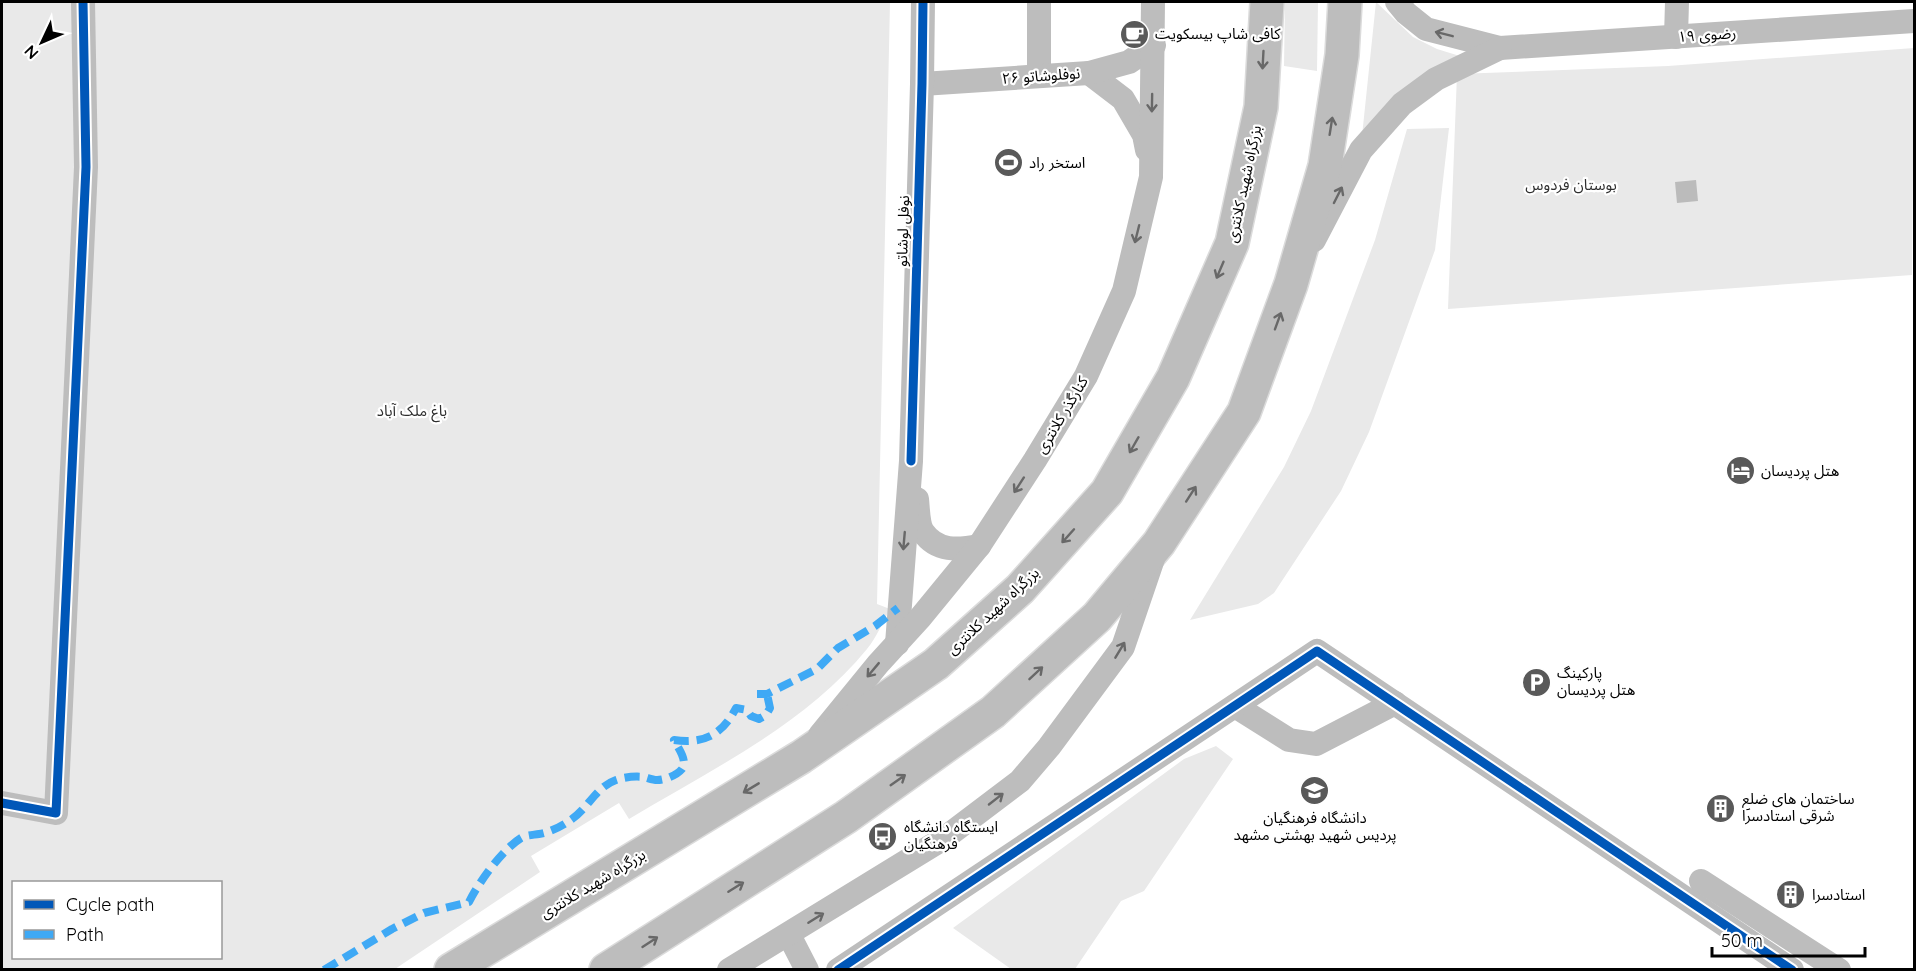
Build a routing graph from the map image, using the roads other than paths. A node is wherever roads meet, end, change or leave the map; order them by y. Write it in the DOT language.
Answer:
graph roads {
  1 [pos="83,2"];
  2 [pos="923,2"];
  3 [pos="1039,2"];
  4 [pos="1153,2"];
  5 [pos="1267,2"];
  6 [pos="1345,2"];
  7 [pos="1677,2"];
  8 [pos="1403,5"];
  9 [pos="1914,21"];
  10 [pos="1676,37"];
  11 [pos="1154,45"];
  12 [pos="1500,48"];
  13 [pos="1089,73"];
  14 [pos="1039,76"];
  15 [pos="922,84"];
  16 [pos="1151,177"];
  17 [pos="1291,284"];
  18 [pos="911,461"];
  19 [pos="1159,543"];
  20 [pos="979,546"];
  21 [pos="897,644"];
  22 [pos="1395,703"];
  23 [pos="1235,706"];
  24 [pos="801,757"];
  25 [pos="2,803"];
  26 [pos="1701,880"];
  27 [pos="789,935"];
  28 [pos="451,969"];
  29 [pos="606,969"];
  30 [pos="729,969"];
  31 [pos="807,969"];
  32 [pos="838,969"];
  33 [pos="1792,969"];
  34 [pos="1839,969"];
  1 -- 25 [label="street"];
  2 -- 15 [label="street, نوفل لوشاتو"];
  3 -- 14 [label="street"];
  4 -- 11 [label="street, کنارگذر کلانتری"];
  5 -- 24 [label="highway, بزرگراه شهید کلانتری, one-way"];
  17 -- 6 [label="highway, one-way"];
  7 -- 10 [label="street"];
  12 -- 8 [label="street, one-way"];
  9 -- 10 [label="street, رضوی ۱۹"];
  10 -- 12 [label="street, رضوی ۱۹"];
  11 -- 13 [label="street, نوفلوشاتو ۲۶"];
  11 -- 16 [label="street, کنارگذر کلانتری, one-way"];
  17 -- 12 [label="street, one-way"];
  13 -- 14 [label="street, نوفلوشاتو ۲۶"];
  13 -- 16 [label="street"];
  14 -- 15 [label="street, نوفلوشاتو ۲۶"];
  15 -- 18 [label="street, نوفل لوشاتو"];
  16 -- 20 [label="street, کنارگذر کلانتری, one-way"];
  19 -- 17 [label="highway, one-way"];
  18 -- 20 [label="street, نوفل لوشاتو"];
  18 -- 21 [label="street, نوفل لوشاتو, one-way"];
  27 -- 19 [label="street, one-way"];
  29 -- 19 [label="highway, one-way"];
  20 -- 21 [label="street, کنارگذر کلانتری"];
  21 -- 24 [label="street, کنارگذر کلانتری, one-way"];
  22 -- 23 [label="street"];
  22 -- 23 [label="street"];
  22 -- 33 [label="street"];
  23 -- 32 [label="street"];
  24 -- 28 [label="highway, بزرگراه شهید کلانتری, one-way"];
  26 -- 34 [label="street"];
  27 -- 30 [label="street"];
  27 -- 31 [label="street"];
}
